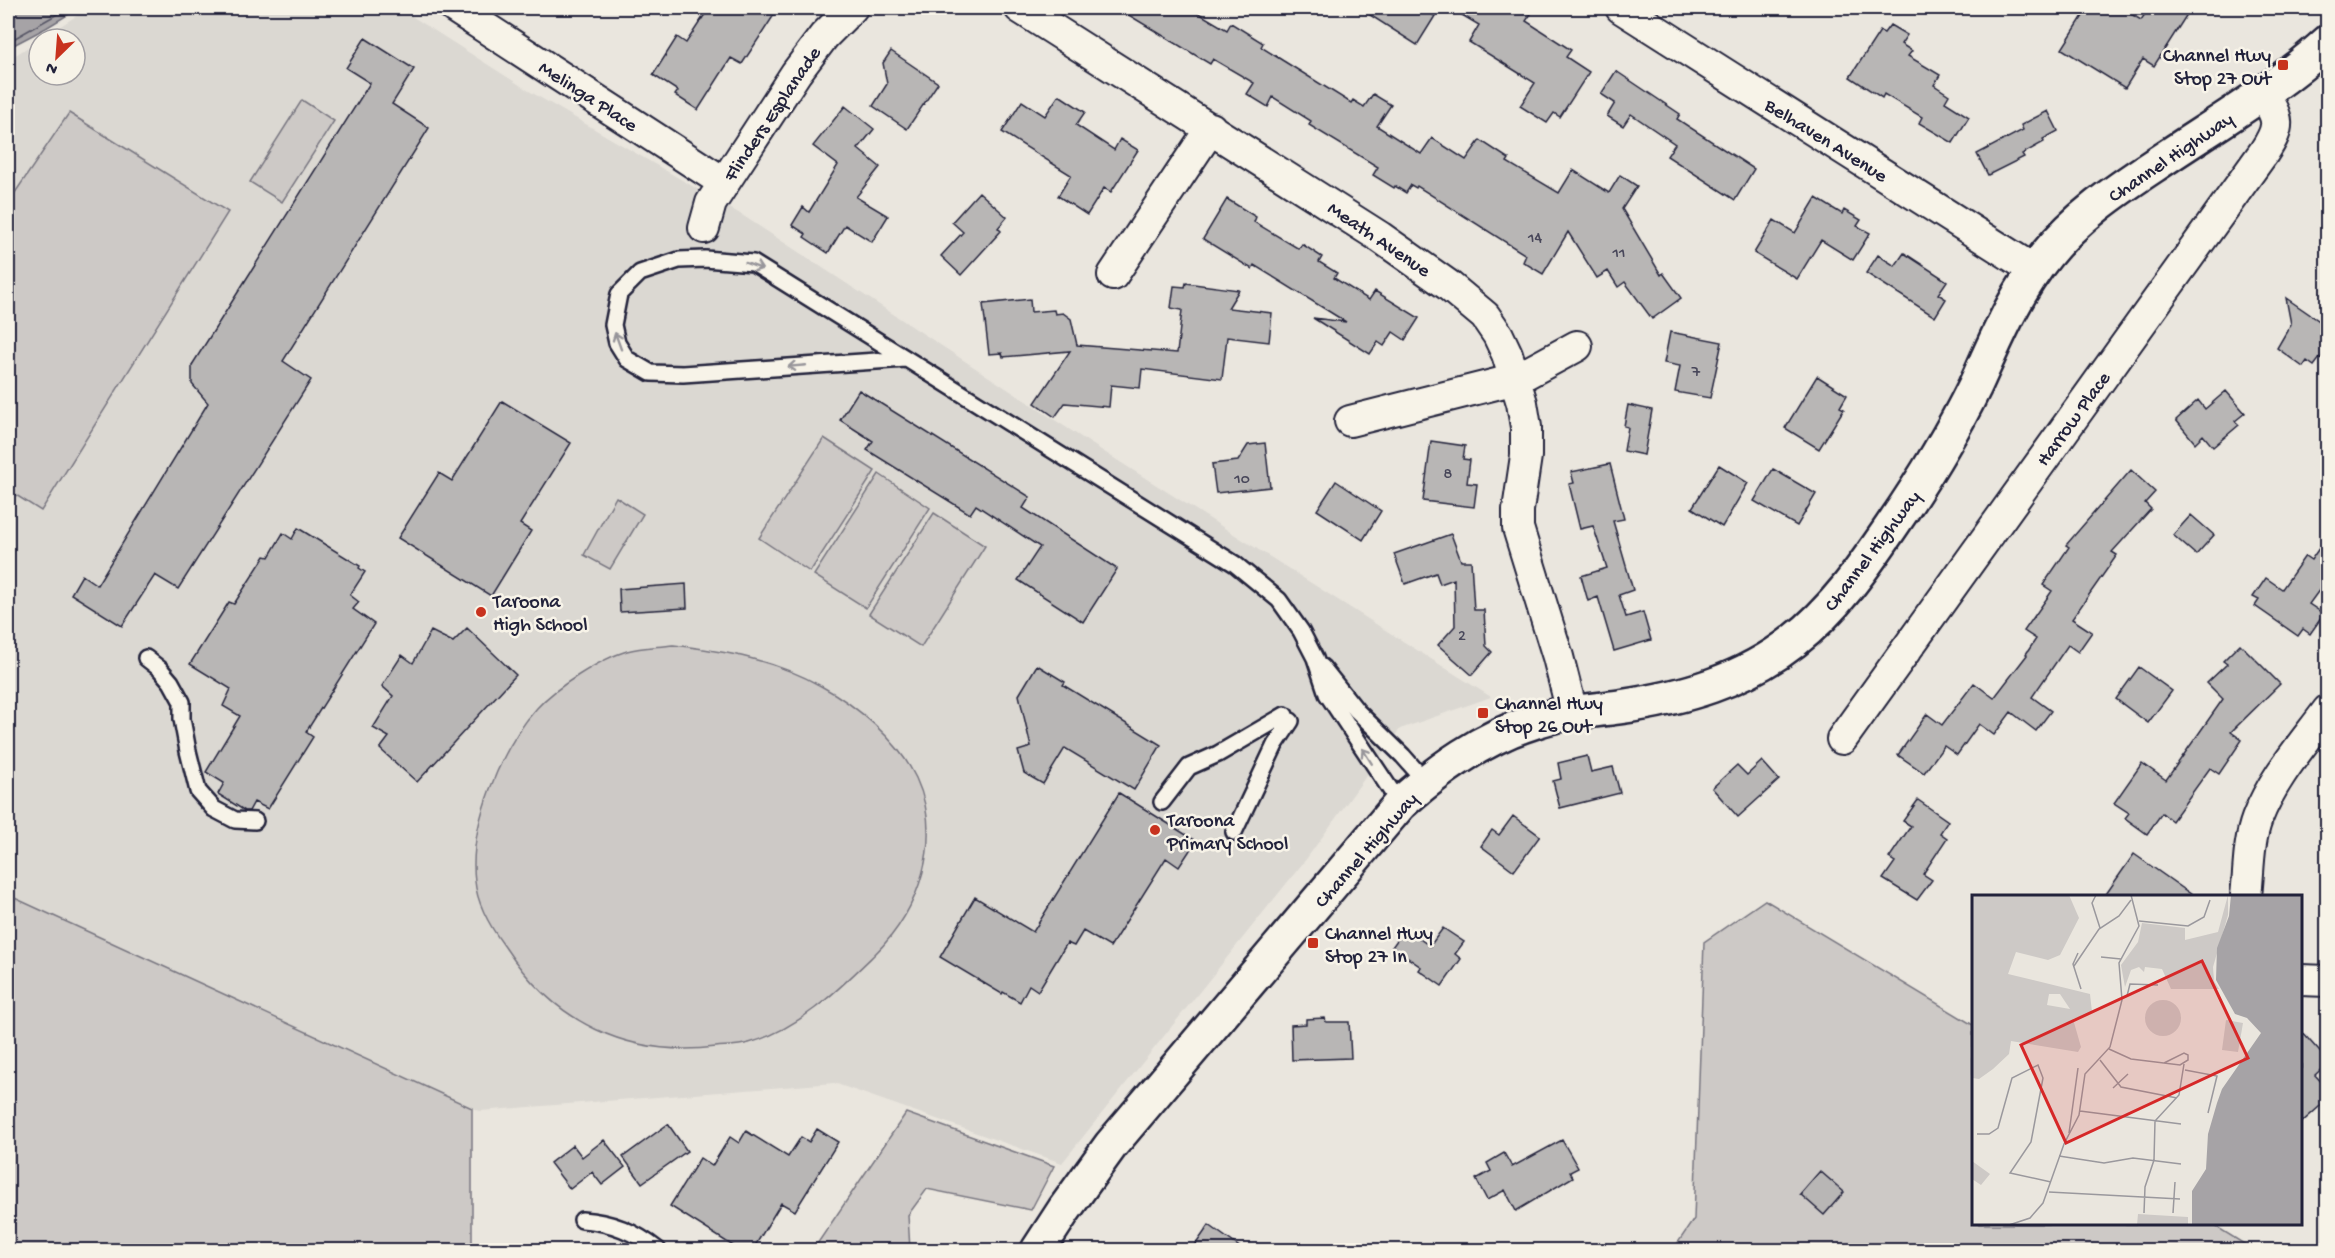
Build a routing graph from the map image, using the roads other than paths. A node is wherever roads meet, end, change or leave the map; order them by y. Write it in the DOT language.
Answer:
graph roads {
  1 [pos="455,8"];
  2 [pos="852,8"];
  3 [pos="1020,8"];
  4 [pos="1621,8"];
  5 [pos="2328,42"];
  6 [pos="2262,93"];
  7 [pos="1211,128"];
  8 [pos="723,182"];
  9 [pos="705,243"];
  10 [pos="2034,270"];
  11 [pos="1113,275"];
  12 [pos="1577,346"];
  13 [pos="906,359"];
  14 [pos="1516,379"];
  15 [pos="1350,421"];
  16 [pos="146,657"];
  17 [pos="1315,658"];
  18 [pos="2328,710"];
  19 [pos="1572,712"];
  20 [pos="1842,738"];
  21 [pos="1425,781"];
  22 [pos="1162,802"];
  23 [pos="1400,804"];
  24 [pos="255,821"];
  25 [pos="1234,832"];
  26 [pos="2246,895"];
  27 [pos="2302,980"];
  28 [pos="2328,981"];
  29 [pos="582,1221"];
  30 [pos="658,1251"];
  31 [pos="1038,1251"];
  1 -- 8 [label="street, Melinga Place"];
  2 -- 8 [label="street, Flinders Esplanade"];
  3 -- 7 [label="street, Meath Avenue"];
  4 -- 10 [label="street, Belhaven Avenue"];
  5 -- 6 [label="main road, Channel Highway"];
  6 -- 10 [label="main road, Channel Highway"];
  6 -- 20 [label="street, Harrow Place"];
  7 -- 11 [label="street"];
  7 -- 14 [label="street, Meath Avenue"];
  8 -- 9 [label="street, Flinders Esplanade"];
  9 -- 13 [label="lane, one-way"];
  13 -- 9 [label="lane, one-way"];
  10 -- 19 [label="main road, Channel Highway"];
  12 -- 14 [label="street"];
  13 -- 17 [label="lane"];
  14 -- 15 [label="street"];
  14 -- 19 [label="street, Meath Avenue"];
  16 -- 24 [label="lane"];
  17 -- 21 [label="lane"];
  23 -- 17 [label="lane, one-way"];
  18 -- 26 [label="street"];
  19 -- 21 [label="main road, Channel Highway"];
  21 -- 23 [label="main road, Channel Highway"];
  22 -- 25 [label="lane"];
  23 -- 31 [label="main road, Channel Highway"];
  27 -- 28 [label="street"];
  29 -- 30 [label="lane"];
}
